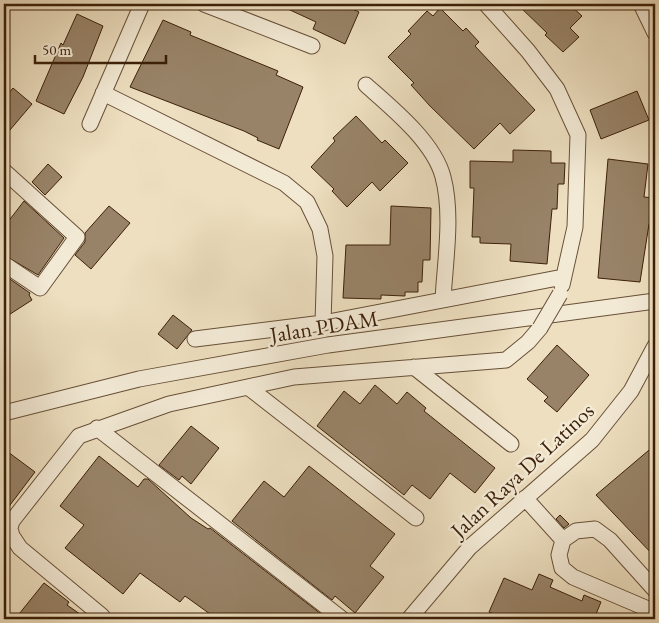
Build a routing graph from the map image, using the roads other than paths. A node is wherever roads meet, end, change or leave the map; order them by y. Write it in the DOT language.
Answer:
graph roads {
  1 [pos="142,4"];
  2 [pos="204,4"];
  3 [pos="486,4"];
  4 [pos="641,4"];
  5 [pos="655,33"];
  6 [pos="312,46"];
  7 [pos="366,85"];
  8 [pos="103,93"];
  9 [pos="90,124"];
  10 [pos="4,171"];
  11 [pos="4,264"];
  12 [pos="563,277"];
  13 [pos="443,300"];
  14 [pos="655,300"];
  15 [pos="323,323"];
  16 [pos="195,339"];
  17 [pos="655,346"];
  18 [pos="414,367"];
  19 [pos="248,387"];
  20 [pos="4,413"];
  21 [pos="97,428"];
  22 [pos="511,444"];
  23 [pos="525,498"];
  24 [pos="416,518"];
  25 [pos="564,540"];
  26 [pos="655,590"];
  27 [pos="655,612"];
  28 [pos="102,616"];
  29 [pos="342,619"];
  30 [pos="409,619"];
  1 -- 8 [label="street"];
  2 -- 6 [label="street"];
  3 -- 12 [label="street"];
  4 -- 5 [label="street"];
  7 -- 13 [label="street"];
  8 -- 9 [label="street"];
  8 -- 15 [label="street"];
  10 -- 11 [label="street"];
  12 -- 13 [label="street"];
  12 -- 18 [label="street, bridge"];
  13 -- 15 [label="street"];
  14 -- 20 [label="street, Jalan PDAM"];
  15 -- 16 [label="street"];
  17 -- 23 [label="street, Jalan Raya De Latinos"];
  18 -- 19 [label="street"];
  18 -- 22 [label="street"];
  19 -- 21 [label="street"];
  19 -- 24 [label="street"];
  21 -- 28 [label="street"];
  21 -- 29 [label="street"];
  23 -- 25 [label="street"];
  23 -- 30 [label="street, Jalan Raya De Latinos"];
  25 -- 26 [label="street"];
  25 -- 27 [label="street"];
}
